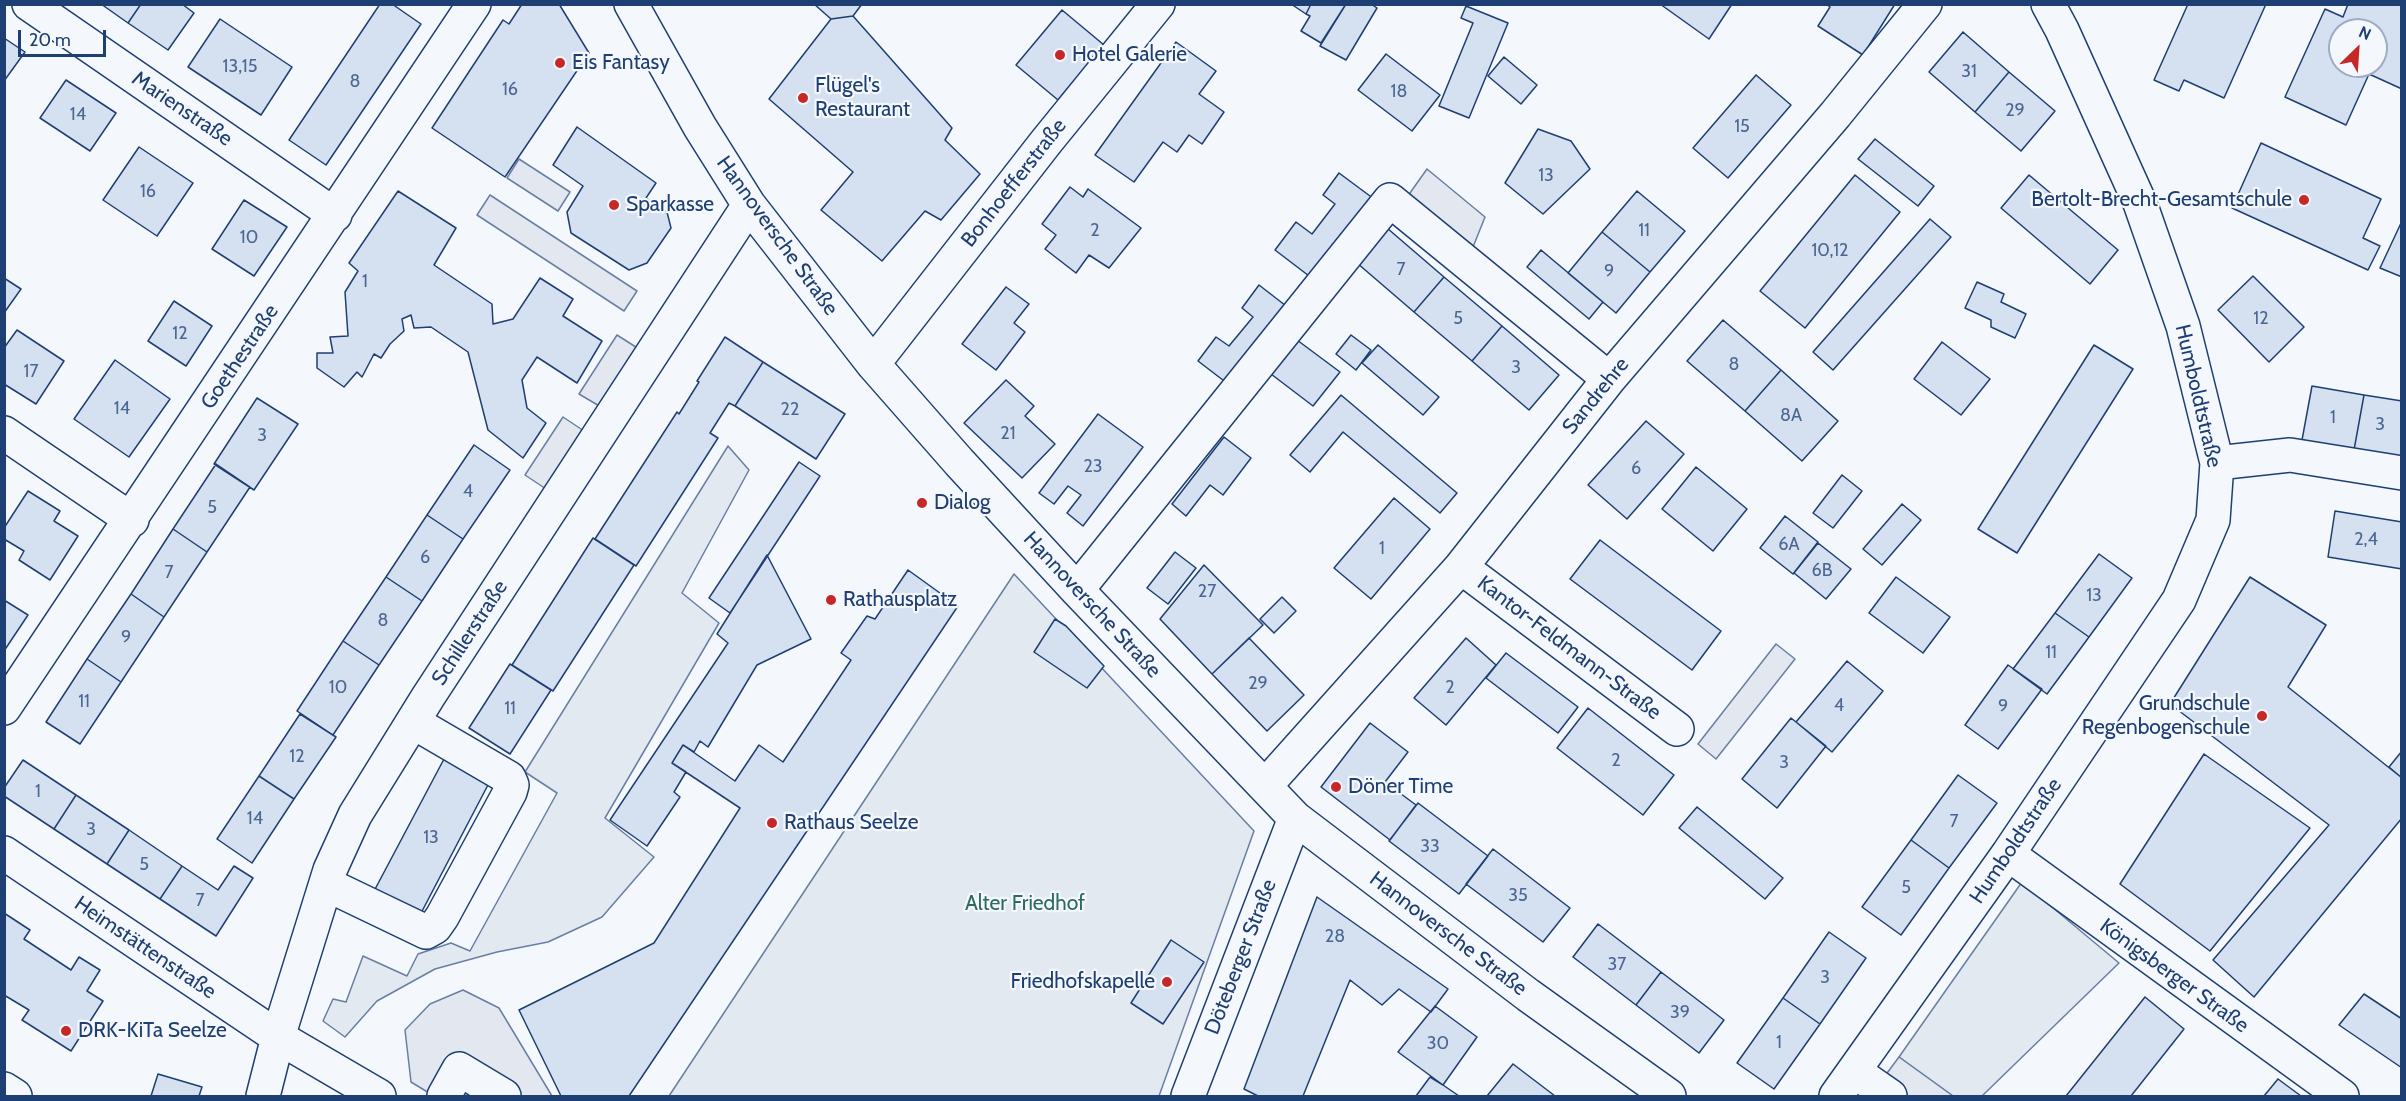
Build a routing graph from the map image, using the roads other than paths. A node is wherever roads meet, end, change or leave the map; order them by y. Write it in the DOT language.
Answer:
graph roads {
  1 [pos="29,4"];
  2 [pos="474,4"];
  3 [pos="632,4"];
  4 [pos="1158,4"];
  5 [pos="1925,4"];
  6 [pos="2048,4"];
  7 [pos="749,205"];
  8 [pos="335,215"];
  9 [pos="873,364"];
  10 [pos="1609,379"];
  11 [pos="4,433"];
  12 [pos="2217,463"];
  13 [pos="2402,473"];
  14 [pos="132,520"];
  15 [pos="1461,567"];
  16 [pos="1077,590"];
  17 [pos="4,708"];
  18 [pos="412,722"];
  19 [pos="1677,729"];
  20 [pos="1265,786"];
  21 [pos="1295,818"];
  22 [pos="4,853"];
  23 [pos="2008,854"];
  24 [pos="326,884"];
  25 [pos="278,1037"];
  26 [pos="1845,1084"];
  27 [pos="4,1089"];
  28 [pos="15,1096"];
  29 [pos="262,1096"];
  30 [pos="379,1096"];
  31 [pos="444,1096"];
  32 [pos="504,1096"];
  33 [pos="1188,1096"];
  34 [pos="1669,1096"];
  35 [pos="1890,1096"];
  36 [pos="2342,1096"];
  1 -- 8 [label="street, Marienstraße"];
  2 -- 8 [label="street, Goethestraße"];
  3 -- 7 [label="street, Hannoversche Straße"];
  4 -- 9 [label="street, Bonhoefferstraße"];
  5 -- 10 [label="street, Sandrehre"];
  6 -- 12 [label="street, Humboldtstraße"];
  7 -- 9 [label="street, Hannoversche Straße"];
  7 -- 18 [label="street, Schillerstraße"];
  8 -- 14 [label="street, Goethestraße"];
  9 -- 16 [label="street, Hannoversche Straße"];
  10 -- 15 [label="street, Sandrehre"];
  10 -- 16 [label="street"];
  11 -- 14 [label="street"];
  12 -- 13 [label="street"];
  12 -- 23 [label="street, Humboldtstraße"];
  14 -- 17 [label="street, Goethestraße"];
  15 -- 19 [label="street, Kantor-Feldmann-Straße"];
  15 -- 20 [label="street, Sandrehre"];
  16 -- 20 [label="street, Hannoversche Straße"];
  18 -- 24 [label="street, Schillerstraße"];
  18 -- 24 [label="street"];
  20 -- 21 [label="street, Hannoversche Straße"];
  21 -- 33 [label="street, Döteberger Straße"];
  21 -- 34 [label="street, Hannoversche Straße"];
  22 -- 25 [label="street, Heimstättenstraße"];
  23 -- 26 [label="street, Humboldtstraße"];
  23 -- 36 [label="street, Königsberger Straße"];
  24 -- 25 [label="street, Schillerstraße"];
  25 -- 29 [label="street, Schillerstraße"];
  25 -- 30 [label="street, Heimstättenstraße"];
  26 -- 35 [label="street"];
  27 -- 28 [label="street"];
  31 -- 32 [label="street"];
}
